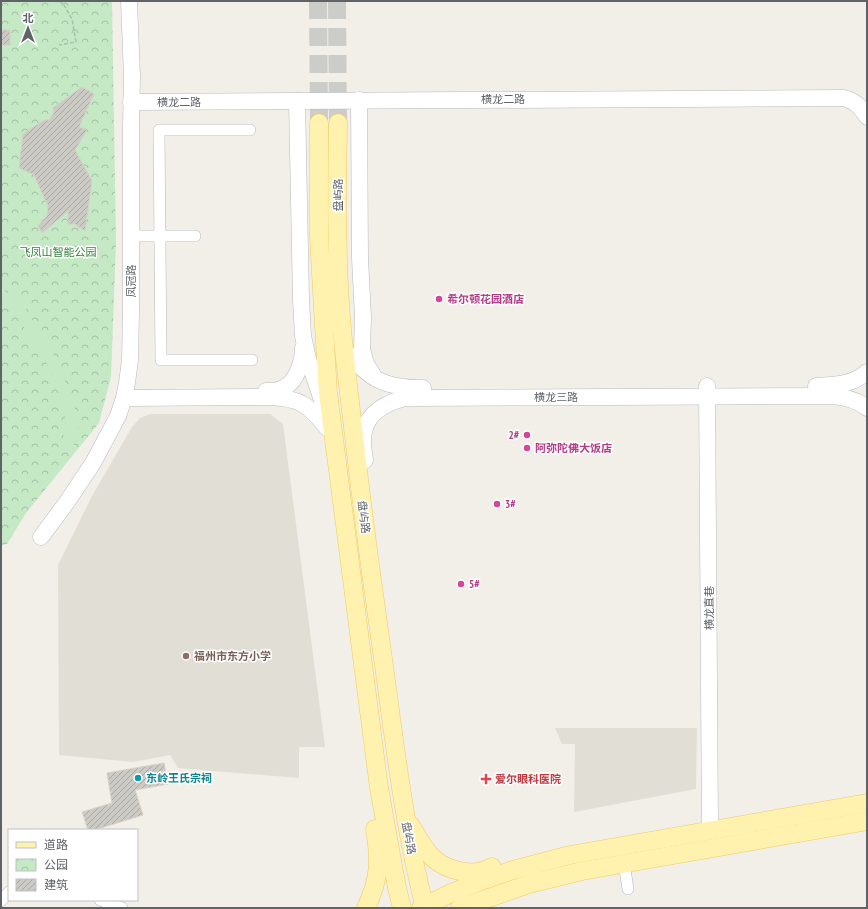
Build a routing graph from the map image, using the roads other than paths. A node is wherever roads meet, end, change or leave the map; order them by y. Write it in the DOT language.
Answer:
graph roads {
  1 [pos="129,1"];
  2 [pos="359,100"];
  3 [pos="297,101"];
  4 [pos="131,102"];
  5 [pos="867,117"];
  6 [pos="319,123"];
  7 [pos="338,123"];
  8 [pos="250,130"];
  9 [pos="131,236"];
  10 [pos="160,236"];
  11 [pos="195,236"];
  12 [pos="323,309"];
  13 [pos="303,336"];
  14 [pos="344,349"];
  15 [pos="252,360"];
  16 [pos="311,367"];
  17 [pos="867,372"];
  18 [pos="382,382"];
  19 [pos="289,384"];
  20 [pos="707,391"];
  21 [pos="125,394"];
  22 [pos="867,408"];
  23 [pos="334,436"];
  24 [pos="41,537"];
  25 [pos="366,538"];
  26 [pos="379,788"];
  27 [pos="867,803"];
  28 [pos="405,814"];
  29 [pos="867,821"];
  30 [pos="710,830"];
  31 [pos="624,863"];
  32 [pos="533,865"];
  33 [pos="628,889"];
  34 [pos="506,892"];
  35 [pos="8,893"];
  36 [pos="1,901"];
  37 [pos="103,901"];
  38 [pos="423,907"];
  39 [pos="122,908"];
  40 [pos="366,908"];
  41 [pos="402,908"];
  42 [pos="460,908"];
  43 [pos="490,908"];
  1 -- 4 [label="street, 凤冠路"];
  2 -- 3 [label="street, 横龙二路"];
  2 -- 5 [label="street, 横龙二路"];
  2 -- 18 [label="street"];
  3 -- 4 [label="street, 横龙二路"];
  3 -- 13 [label="street"];
  4 -- 9 [label="street, 凤冠路"];
  6 -- 12 [label="main road, 盘屿路"];
  7 -- 14 [label="main road, 盘屿路"];
  8 -- 10 [label="street"];
  9 -- 10 [label="street"];
  9 -- 21 [label="street, 凤冠路"];
  10 -- 11 [label="street"];
  10 -- 15 [label="street"];
  12 -- 16 [label="street"];
  12 -- 23 [label="main road, 盘屿路"];
  13 -- 16 [label="street"];
  13 -- 19 [label="street"];
  14 -- 18 [label="street, 横龙三路"];
  14 -- 25 [label="main road, 盘屿路"];
  16 -- 19 [label="street"];
  16 -- 23 [label="street"];
  17 -- 20 [label="street, 横龙三路"];
  18 -- 20 [label="street, 横龙三路"];
  19 -- 21 [label="street"];
  20 -- 22 [label="street, 横龙三路"];
  20 -- 25 [label="street, 横龙三路"];
  20 -- 30 [label="street, 横龙直巷"];
  21 -- 23 [label="street"];
  21 -- 24 [label="street, 凤冠路"];
  23 -- 26 [label="main road, 盘屿路"];
  25 -- 28 [label="main road, 盘屿路"];
  26 -- 40 [label="main road"];
  26 -- 41 [label="main road, 盘屿路"];
  27 -- 30 [label="main road"];
  28 -- 32 [label="main road"];
  28 -- 38 [label="main road, 盘屿路"];
  29 -- 31 [label="main road"];
  30 -- 32 [label="main road"];
  31 -- 33 [label="street"];
  31 -- 34 [label="main road"];
  32 -- 38 [label="main road"];
  34 -- 42 [label="main road"];
  34 -- 43 [label="main road"];
  35 -- 36 [label="street"];
  37 -- 39 [label="street"];
}
